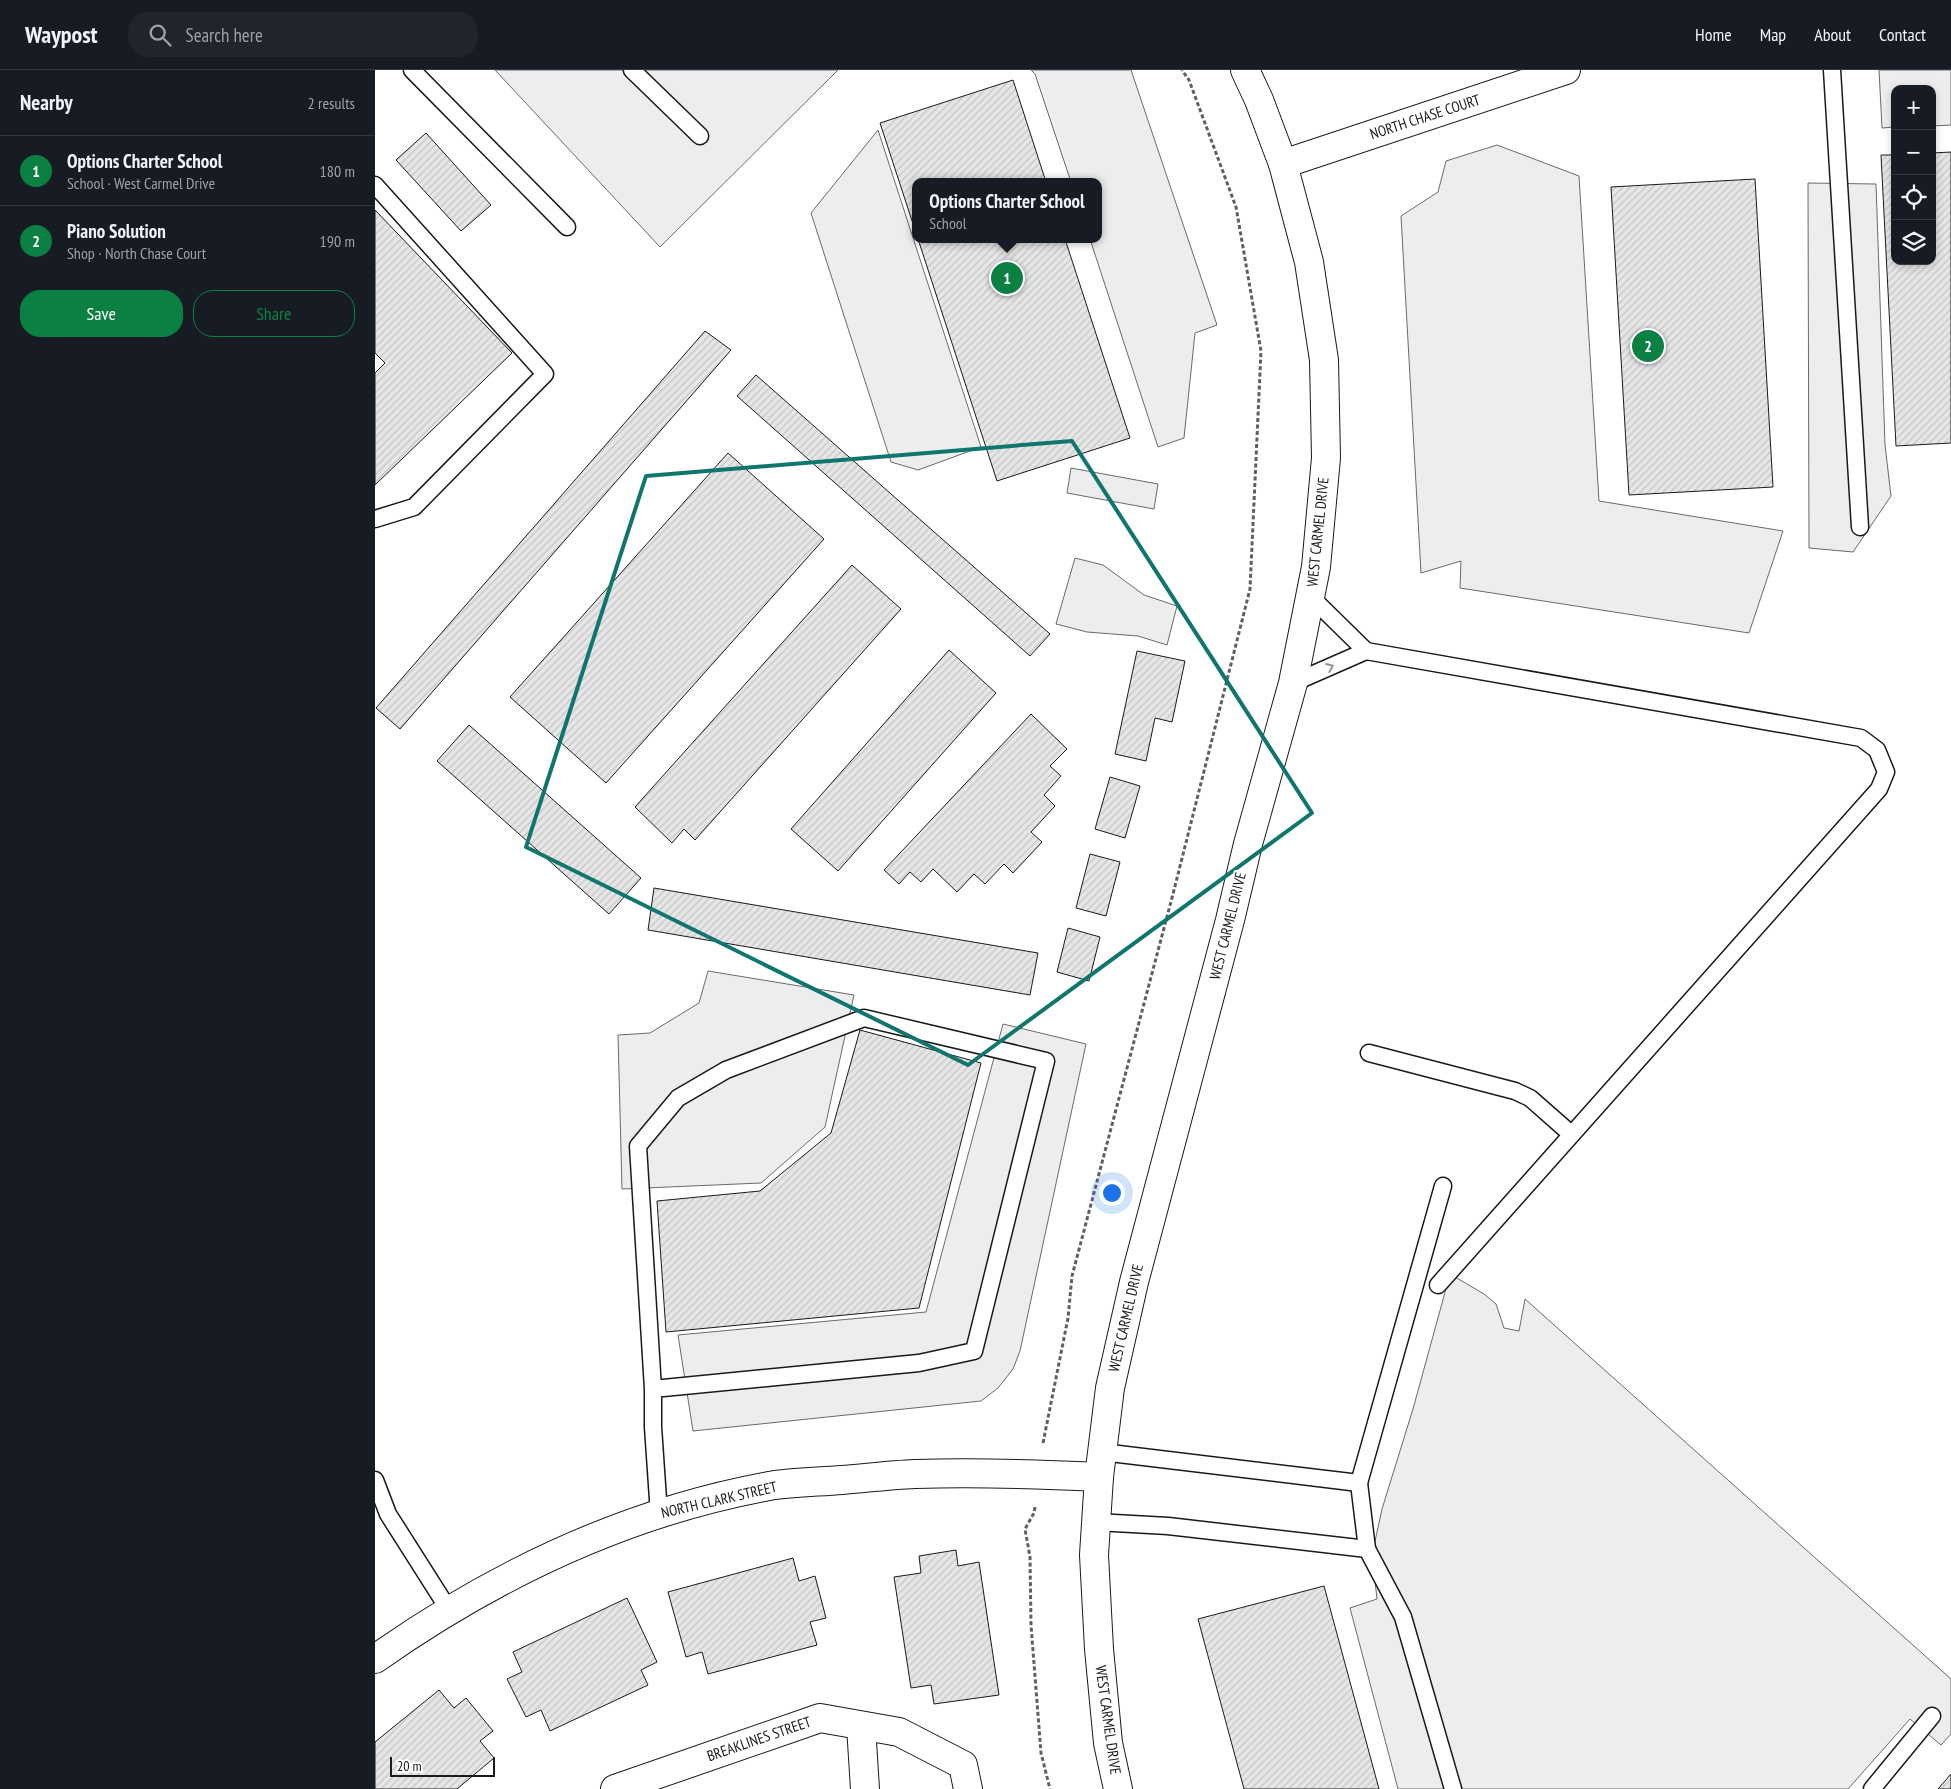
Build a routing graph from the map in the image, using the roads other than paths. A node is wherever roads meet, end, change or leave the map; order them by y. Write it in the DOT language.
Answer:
graph roads {
  1 [pos="412,70"];
  2 [pos="632,70"];
  3 [pos="1245,70"];
  4 [pos="1566,70"];
  5 [pos="1832,70"];
  6 [pos="700,136"];
  7 [pos="1283,164"];
  8 [pos="375,185"];
  9 [pos="567,227"];
  10 [pos="375,519"];
  11 [pos="1860,527"];
  12 [pos="1311,596"];
  13 [pos="1366,651"];
  14 [pos="1293,683"];
  15 [pos="1369,1053"];
  16 [pos="1571,1134"];
  17 [pos="1443,1186"];
  18 [pos="1437,1285"];
  19 [pos="653,1389"];
  20 [pos="1101,1464"];
  21 [pos="375,1480"];
  22 [pos="1359,1483"];
  23 [pos="659,1514"];
  24 [pos="1096,1522"];
  25 [pos="1367,1549"];
  26 [pos="449,1610"];
  27 [pos="375,1659"];
  28 [pos="1932,1716"];
  29 [pos="861,1726"];
  30 [pos="615,1789"];
  31 [pos="865,1789"];
  32 [pos="968,1789"];
  33 [pos="1117,1789"];
  34 [pos="1453,1789"];
  35 [pos="1872,1789"];
  1 -- 9 [label="lane"];
  2 -- 6 [label="lane"];
  3 -- 7 [label="street, WEST CARMEL DRIVE"];
  4 -- 7 [label="street, NORTH CHASE COURT"];
  5 -- 11 [label="lane"];
  7 -- 12 [label="street, WEST CARMEL DRIVE"];
  8 -- 10 [label="lane"];
  12 -- 13 [label="lane"];
  12 -- 14 [label="street, WEST CARMEL DRIVE"];
  14 -- 13 [label="lane, one-way"];
  13 -- 16 [label="lane"];
  14 -- 20 [label="street, WEST CARMEL DRIVE"];
  15 -- 16 [label="lane"];
  16 -- 18 [label="lane"];
  17 -- 22 [label="lane"];
  19 -- 19 [label="lane"];
  19 -- 23 [label="lane"];
  20 -- 22 [label="lane"];
  20 -- 23 [label="street, NORTH CLARK STREET"];
  20 -- 24 [label="street, WEST CARMEL DRIVE"];
  21 -- 26 [label="lane"];
  22 -- 25 [label="lane"];
  23 -- 26 [label="street, NORTH CLARK STREET"];
  24 -- 25 [label="lane"];
  24 -- 33 [label="street, WEST CARMEL DRIVE"];
  25 -- 34 [label="lane"];
  26 -- 27 [label="street, NORTH CLARK STREET"];
  28 -- 35 [label="lane"];
  29 -- 30 [label="street, BREAKLINES STREET"];
  29 -- 31 [label="street"];
  29 -- 32 [label="street, BREAKLINES STREET"];
}
